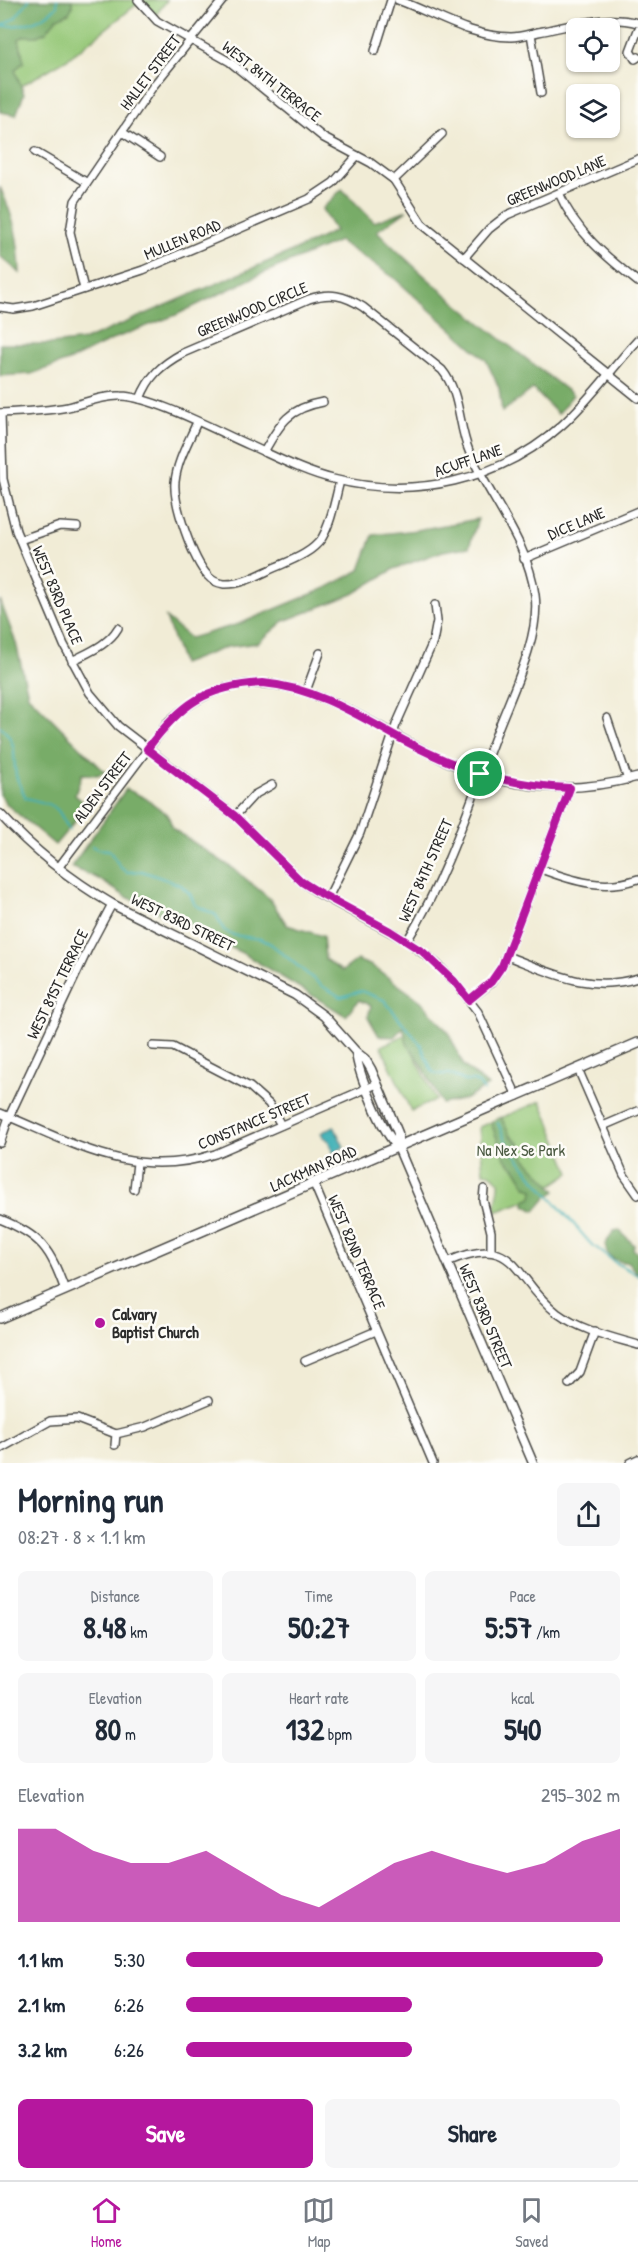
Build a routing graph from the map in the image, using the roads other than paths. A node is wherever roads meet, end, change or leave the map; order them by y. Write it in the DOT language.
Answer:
graph roads {
  1 [pos="138,0"];
  2 [pos="223,0"];
  3 [pos="391,0"];
  4 [pos="398,0"];
  5 [pos="638,23"];
  6 [pos="638,30"];
  7 [pos="531,34"];
  8 [pos="191,40"];
  9 [pos="375,51"];
  10 [pos="638,57"];
  11 [pos="541,93"];
  12 [pos="122,132"];
  13 [pos="442,134"];
  14 [pos="35,152"];
  15 [pos="357,156"];
  16 [pos="160,157"];
  17 [pos="638,159"];
  18 [pos="394,180"];
  19 [pos="86,183"];
  20 [pos="559,193"];
  21 [pos="464,258"];
  22 [pos="638,282"];
  23 [pos="84,289"];
  24 [pos="0,307"];
  25 [pos="638,340"];
  26 [pos="608,374"];
  27 [pos="638,398"];
  28 [pos="140,399"];
  29 [pos="323,402"];
  30 [pos="0,413"];
  31 [pos="196,422"];
  32 [pos="264,452"];
  33 [pos="481,474"];
  34 [pos="340,481"];
  35 [pos="638,511"];
  36 [pos="77,527"];
  37 [pos="20,540"];
  38 [pos="524,559"];
  39 [pos="435,605"];
  40 [pos="118,628"];
  41 [pos="320,652"];
  42 [pos="72,661"];
  43 [pos="306,691"];
  44 [pos="607,718"];
  45 [pos="393,734"];
  46 [pos="147,749"];
  47 [pos="480,774"];
  48 [pos="638,777"];
  49 [pos="628,780"];
  50 [pos="272,784"];
  51 [pos="570,788"];
  52 [pos="0,814"];
  53 [pos="235,816"];
  54 [pos="58,868"];
  55 [pos="540,869"];
  56 [pos="638,879"];
  57 [pos="328,898"];
  58 [pos="112,904"];
  59 [pos="407,941"];
  60 [pos="507,956"];
  61 [pos="638,978"];
  62 [pos="469,1000"];
  63 [pos="638,1043"];
  64 [pos="153,1046"];
  65 [pos="356,1052"];
  66 [pos="578,1069"];
  67 [pos="377,1084"];
  68 [pos="368,1088"];
  69 [pos="517,1096"];
  70 [pos="638,1111"];
  71 [pos="0,1113"];
  72 [pos="9,1117"];
  73 [pos="281,1125"];
  74 [pos="603,1126"];
  75 [pos="0,1143"];
  76 [pos="398,1147"];
  77 [pos="137,1163"];
  78 [pos="314,1184"];
  79 [pos="134,1189"];
  80 [pos="484,1189"];
  81 [pos="638,1195"];
  82 [pos="0,1219"];
  83 [pos="491,1251"];
  84 [pos="447,1262"];
  85 [pos="65,1290"];
  86 [pos="0,1318"];
  87 [pos="376,1331"];
  88 [pos="595,1331"];
  89 [pos="638,1345"];
  90 [pos="305,1361"];
  91 [pos="569,1384"];
  92 [pos="208,1400"];
  93 [pos="116,1434"];
  94 [pos="115,1445"];
  95 [pos="0,1449"];
  96 [pos="638,1459"];
  97 [pos="433,1463"];
  98 [pos="533,1463"];
  99 [pos="630,1463"];
  1 -- 8 [label="street, WEST 84TH TERRACE"];
  2 -- 8 [label="street, HALLET STREET"];
  3 -- 9 [label="street"];
  4 -- 7 [label="street"];
  5 -- 7 [label="street"];
  6 -- 10 [label="street"];
  7 -- 11 [label="street"];
  8 -- 12 [label="street, HALLET STREET"];
  8 -- 15 [label="street, WEST 84TH TERRACE"];
  12 -- 16 [label="street, HALLET STREET"];
  12 -- 19 [label="street, HALLET STREET"];
  13 -- 18 [label="street"];
  14 -- 19 [label="street"];
  15 -- 18 [label="street, WEST 84TH TERRACE"];
  15 -- 23 [label="street, MULLEN ROAD"];
  17 -- 20 [label="street, GREENWOOD LANE"];
  18 -- 21 [label="street, WEST 84TH TERRACE"];
  19 -- 23 [label="street, HALLET STREET"];
  20 -- 21 [label="street, GREENWOOD LANE"];
  20 -- 22 [label="street"];
  21 -- 26 [label="street, WEST 84TH TERRACE"];
  23 -- 24 [label="street, MULLEN ROAD"];
  25 -- 26 [label="street, ACUFF LANE"];
  26 -- 27 [label="street, WEST 84TH TERRACE"];
  26 -- 33 [label="street, ACUFF LANE"];
  28 -- 30 [label="street, ACUFF LANE"];
  28 -- 31 [label="street, ACUFF LANE"];
  28 -- 33 [label="street, GREENWOOD CIRCLE"];
  29 -- 32 [label="street"];
  30 -- 37 [label="street, WEST 83RD PLACE"];
  31 -- 32 [label="street, ACUFF LANE"];
  31 -- 34 [label="street"];
  32 -- 34 [label="street, ACUFF LANE"];
  33 -- 34 [label="street, ACUFF LANE"];
  33 -- 38 [label="street, WEST 84TH STREET"];
  35 -- 38 [label="street, DICE LANE"];
  36 -- 37 [label="street, WEST 83RD PLACE"];
  37 -- 42 [label="street, WEST 83RD PLACE"];
  38 -- 47 [label="street, WEST 84TH STREET"];
  39 -- 45 [label="street"];
  40 -- 42 [label="street, WEST 83RD PLACE"];
  41 -- 43 [label="street"];
  42 -- 46 [label="street, WEST 83RD PLACE"];
  43 -- 45 [label="street, ALDEN STREET"];
  43 -- 46 [label="street, ALDEN STREET"];
  44 -- 49 [label="street"];
  45 -- 47 [label="street, ALDEN STREET"];
  45 -- 57 [label="street"];
  46 -- 53 [label="street, WEST 83RD PLACE"];
  46 -- 54 [label="street, ALDEN STREET"];
  47 -- 51 [label="street, ALDEN STREET"];
  47 -- 59 [label="street, WEST 84TH STREET"];
  48 -- 49 [label="street, ALDEN STREET"];
  49 -- 51 [label="street, ALDEN STREET"];
  50 -- 53 [label="street"];
  51 -- 55 [label="street"];
  52 -- 54 [label="street, WEST 83RD STREET"];
  53 -- 57 [label="street, WEST 83RD PLACE"];
  54 -- 58 [label="street, WEST 83RD STREET"];
  55 -- 56 [label="street"];
  55 -- 60 [label="street"];
  57 -- 59 [label="street, WEST 83RD PLACE"];
  58 -- 65 [label="street, WEST 83RD STREET"];
  58 -- 72 [label="street, WEST 81ST TERRACE"];
  59 -- 62 [label="street, WEST 83RD PLACE"];
  60 -- 61 [label="street"];
  60 -- 62 [label="street"];
  62 -- 69 [label="street, WEST 83RD PLACE"];
  63 -- 66 [label="main road, LACKMAN ROAD"];
  64 -- 73 [label="street"];
  65 -- 67 [label="street, WEST 83RD STREET"];
  65 -- 68 [label="street, WEST 83RD STREET"];
  66 -- 69 [label="main road, LACKMAN ROAD"];
  66 -- 74 [label="street"];
  67 -- 68 [label="street, CONSTANCE STREET"];
  67 -- 76 [label="street, WEST 83RD STREET"];
  68 -- 73 [label="street, CONSTANCE STREET"];
  68 -- 76 [label="street, WEST 83RD STREET"];
  69 -- 76 [label="main road, LACKMAN ROAD"];
  70 -- 74 [label="street"];
  71 -- 72 [label="street, CONSTANCE STREET"];
  72 -- 75 [label="street, WEST 81ST TERRACE"];
  72 -- 77 [label="street, CONSTANCE STREET"];
  73 -- 77 [label="street, CONSTANCE STREET"];
  74 -- 81 [label="street"];
  76 -- 78 [label="main road, LACKMAN ROAD"];
  76 -- 84 [label="street, WEST 83RD STREET"];
  77 -- 79 [label="street"];
  78 -- 85 [label="main road, LACKMAN ROAD"];
  78 -- 87 [label="street, WEST 82ND TERRACE"];
  80 -- 83 [label="street"];
  82 -- 85 [label="street"];
  83 -- 84 [label="street"];
  83 -- 88 [label="street"];
  84 -- 98 [label="street, WEST 83RD STREET"];
  85 -- 86 [label="main road, LACKMAN ROAD"];
  87 -- 90 [label="street, WEST 82ND TERRACE"];
  87 -- 97 [label="street, WEST 82ND TERRACE"];
  88 -- 89 [label="street"];
  88 -- 91 [label="street"];
  92 -- 93 [label="street"];
  93 -- 94 [label="street"];
  93 -- 95 [label="street"];
  96 -- 99 [label="street"];
}
